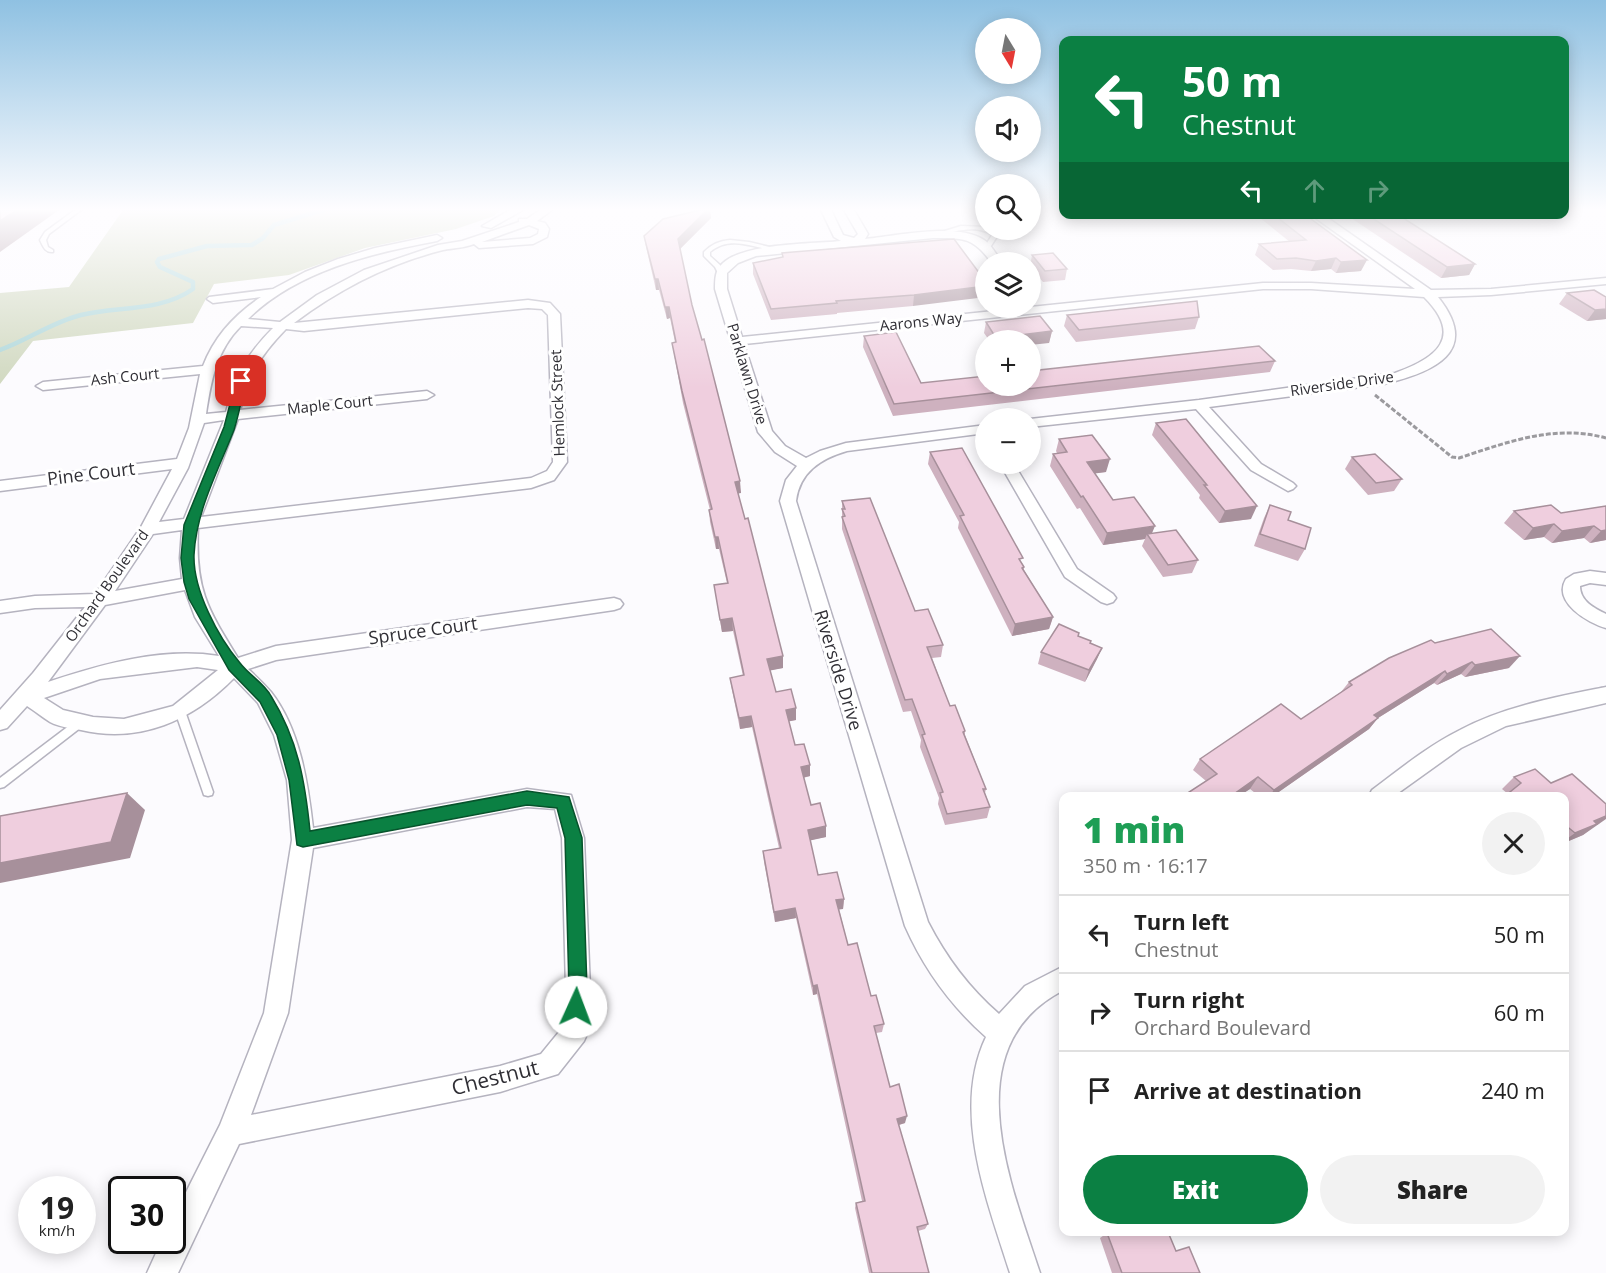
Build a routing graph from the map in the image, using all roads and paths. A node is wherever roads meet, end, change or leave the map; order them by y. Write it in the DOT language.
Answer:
graph roads {
  1 [pos="322,269"];
  2 [pos="377,269"];
  3 [pos="719,269"];
  4 [pos="723,269"];
  5 [pos="1393,269"];
  6 [pos="721,274"];
  7 [pos="1603,280"];
  8 [pos="278,291"];
  9 [pos="1428,294"];
  10 [pos="213,299"];
  11 [pos="1041,308"];
  12 [pos="975,315"];
  13 [pos="237,322"];
  14 [pos="283,325"];
  15 [pos="737,341"];
  16 [pos="207,369"];
  17 [pos="1361,383"];
  18 [pos="43,386"];
  19 [pos="427,395"];
  20 [pos="1199,404"];
  21 [pos="232,416"];
  22 [pos="198,419"];
  23 [pos="1041,422"];
  24 [pos="975,430"];
  25 [pos="1606,438"];
  26 [pos="182,463"];
  27 [pos="806,465"];
  28 [pos="1013,474"];
  29 [pos="0,486"];
  30 [pos="1288,486"];
  31 [pos="190,525"];
  32 [pos="148,529"];
  33 [pos="1606,579"];
  34 [pos="191,582"];
  35 [pos="1107,598"];
  36 [pos="100,600"];
  37 [pos="614,604"];
  38 [pos="0,607"];
  39 [pos="1606,622"];
  40 [pos="234,666"];
  41 [pos="1606,695"];
  42 [pos="27,696"];
  43 [pos="180,711"];
  44 [pos="0,722"];
  45 [pos="81,722"];
  46 [pos="0,784"];
  47 [pos="208,792"];
  48 [pos="1384,792"];
  49 [pos="303,840"];
  50 [pos="1059,980"];
  51 [pos="1000,1032"];
  52 [pos="231,1132"];
  53 [pos="162,1273"];
  54 [pos="1024,1273"];
  1 -- 8 [label="street, Orchard Boulevard"];
  2 -- 14 [label="street"];
  3 -- 6 [label="lane"];
  4 -- 6 [label="street"];
  5 -- 9 [label="street, Riverside Drive"];
  6 -- 15 [label="street, Parklawn Drive"];
  7 -- 9 [label="street, Aarons Way"];
  8 -- 10 [label="street"];
  8 -- 13 [label="street, Orchard Boulevard"];
  9 -- 11 [label="street, Aarons Way"];
  9 -- 17 [label="street, Riverside Drive"];
  12 -- 15 [label="street, Aarons Way"];
  13 -- 14 [label="street, Hemlock Street"];
  13 -- 16 [label="street, Orchard Boulevard"];
  14 -- 21 [label="street"];
  14 -- 31 [label="street, Hemlock Street"];
  15 -- 27 [label="street, Parklawn Drive"];
  16 -- 18 [label="street, Ash Court"];
  16 -- 22 [label="street, Orchard Boulevard"];
  17 -- 20 [label="street, Riverside Drive"];
  17 -- 25 [label="path"];
  19 -- 21 [label="street, Maple Court"];
  20 -- 23 [label="street, Riverside Drive"];
  20 -- 30 [label="street"];
  21 -- 22 [label="street, Maple Court"];
  21 -- 31 [label="street"];
  22 -- 26 [label="street, Orchard Boulevard"];
  24 -- 27 [label="street, Riverside Drive"];
  26 -- 29 [label="street, Pine Court"];
  26 -- 32 [label="street, Orchard Boulevard"];
  27 -- 51 [label="street, Riverside Drive"];
  28 -- 35 [label="street"];
  31 -- 32 [label="street, Hemlock Street"];
  31 -- 34 [label="street"];
  32 -- 36 [label="street, Orchard Boulevard"];
  33 -- 39 [label="street"];
  34 -- 36 [label="street"];
  34 -- 40 [label="street"];
  36 -- 38 [label="street"];
  36 -- 42 [label="street, Orchard Boulevard"];
  37 -- 40 [label="street, Spruce Court"];
  40 -- 42 [label="street, Orchard Boulevard"];
  40 -- 43 [label="street"];
  40 -- 49 [label="street"];
  41 -- 48 [label="street"];
  42 -- 44 [label="street, Orchard Boulevard"];
  42 -- 45 [label="street"];
  43 -- 45 [label="street"];
  43 -- 47 [label="lane"];
  45 -- 46 [label="lane"];
  49 -- 52 [label="street"];
  49 -- 52 [label="street, Chestnut"];
  50 -- 51 [label="street"];
  51 -- 54 [label="street"];
  52 -- 53 [label="street"];
}
